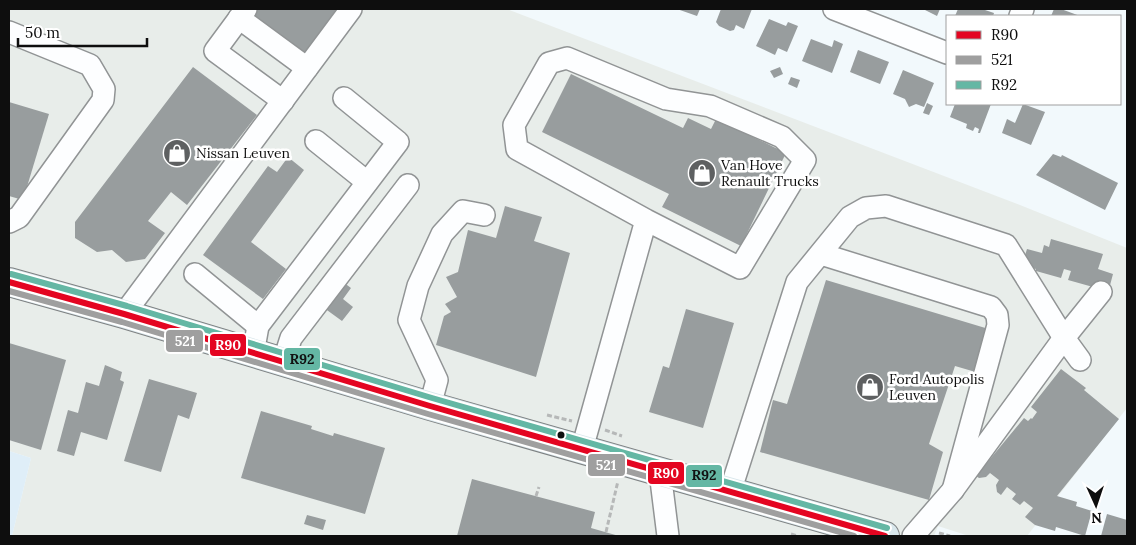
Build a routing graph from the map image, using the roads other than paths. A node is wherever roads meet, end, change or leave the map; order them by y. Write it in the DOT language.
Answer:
graph roads {
  1 [pos="352,9"];
  2 [pos="834,9"];
  3 [pos="243,13"];
  4 [pos="9,32"];
  5 [pos="946,53"];
  6 [pos="307,68"];
  7 [pos="344,98"];
  8 [pos="283,101"];
  9 [pos="316,141"];
  10 [pos="367,182"];
  11 [pos="408,185"];
  12 [pos="484,215"];
  13 [pos="646,220"];
  14 [pos="9,222"];
  15 [pos="821,254"];
  16 [pos="195,274"];
  17 [pos="9,282"];
  18 [pos="1101,292"];
  19 [pos="124,314"];
  20 [pos="258,326"];
  21 [pos="1064,338"];
  22 [pos="253,354"];
  23 [pos="1080,360"];
  24 [pos="283,363"];
  25 [pos="430,406"];
  26 [pos="582,449"];
  27 [pos="660,472"];
  28 [pos="953,490"];
  29 [pos="730,492"];
  30 [pos="668,536"];
  31 [pos="884,536"];
  32 [pos="913,536"];
  1 -- 6 [label="street"];
  2 -- 5 [label="street"];
  3 -- 6 [label="street"];
  3 -- 8 [label="street"];
  4 -- 14 [label="street"];
  6 -- 8 [label="street"];
  7 -- 10 [label="street"];
  8 -- 19 [label="street"];
  9 -- 10 [label="street"];
  10 -- 20 [label="street"];
  11 -- 24 [label="street"];
  12 -- 25 [label="street"];
  13 -- 13 [label="street"];
  13 -- 26 [label="street"];
  15 -- 21 [label="street"];
  15 -- 28 [label="street"];
  15 -- 29 [label="street"];
  16 -- 20 [label="street"];
  17 -- 19 [label="main road"];
  18 -- 21 [label="street"];
  19 -- 22 [label="main road"];
  20 -- 22 [label="street"];
  21 -- 23 [label="street"];
  21 -- 28 [label="street"];
  22 -- 24 [label="main road"];
  24 -- 25 [label="main road"];
  25 -- 26 [label="main road"];
  26 -- 27 [label="main road"];
  27 -- 29 [label="main road"];
  27 -- 30 [label="street"];
  28 -- 32 [label="street"];
  29 -- 31 [label="main road"];
}
